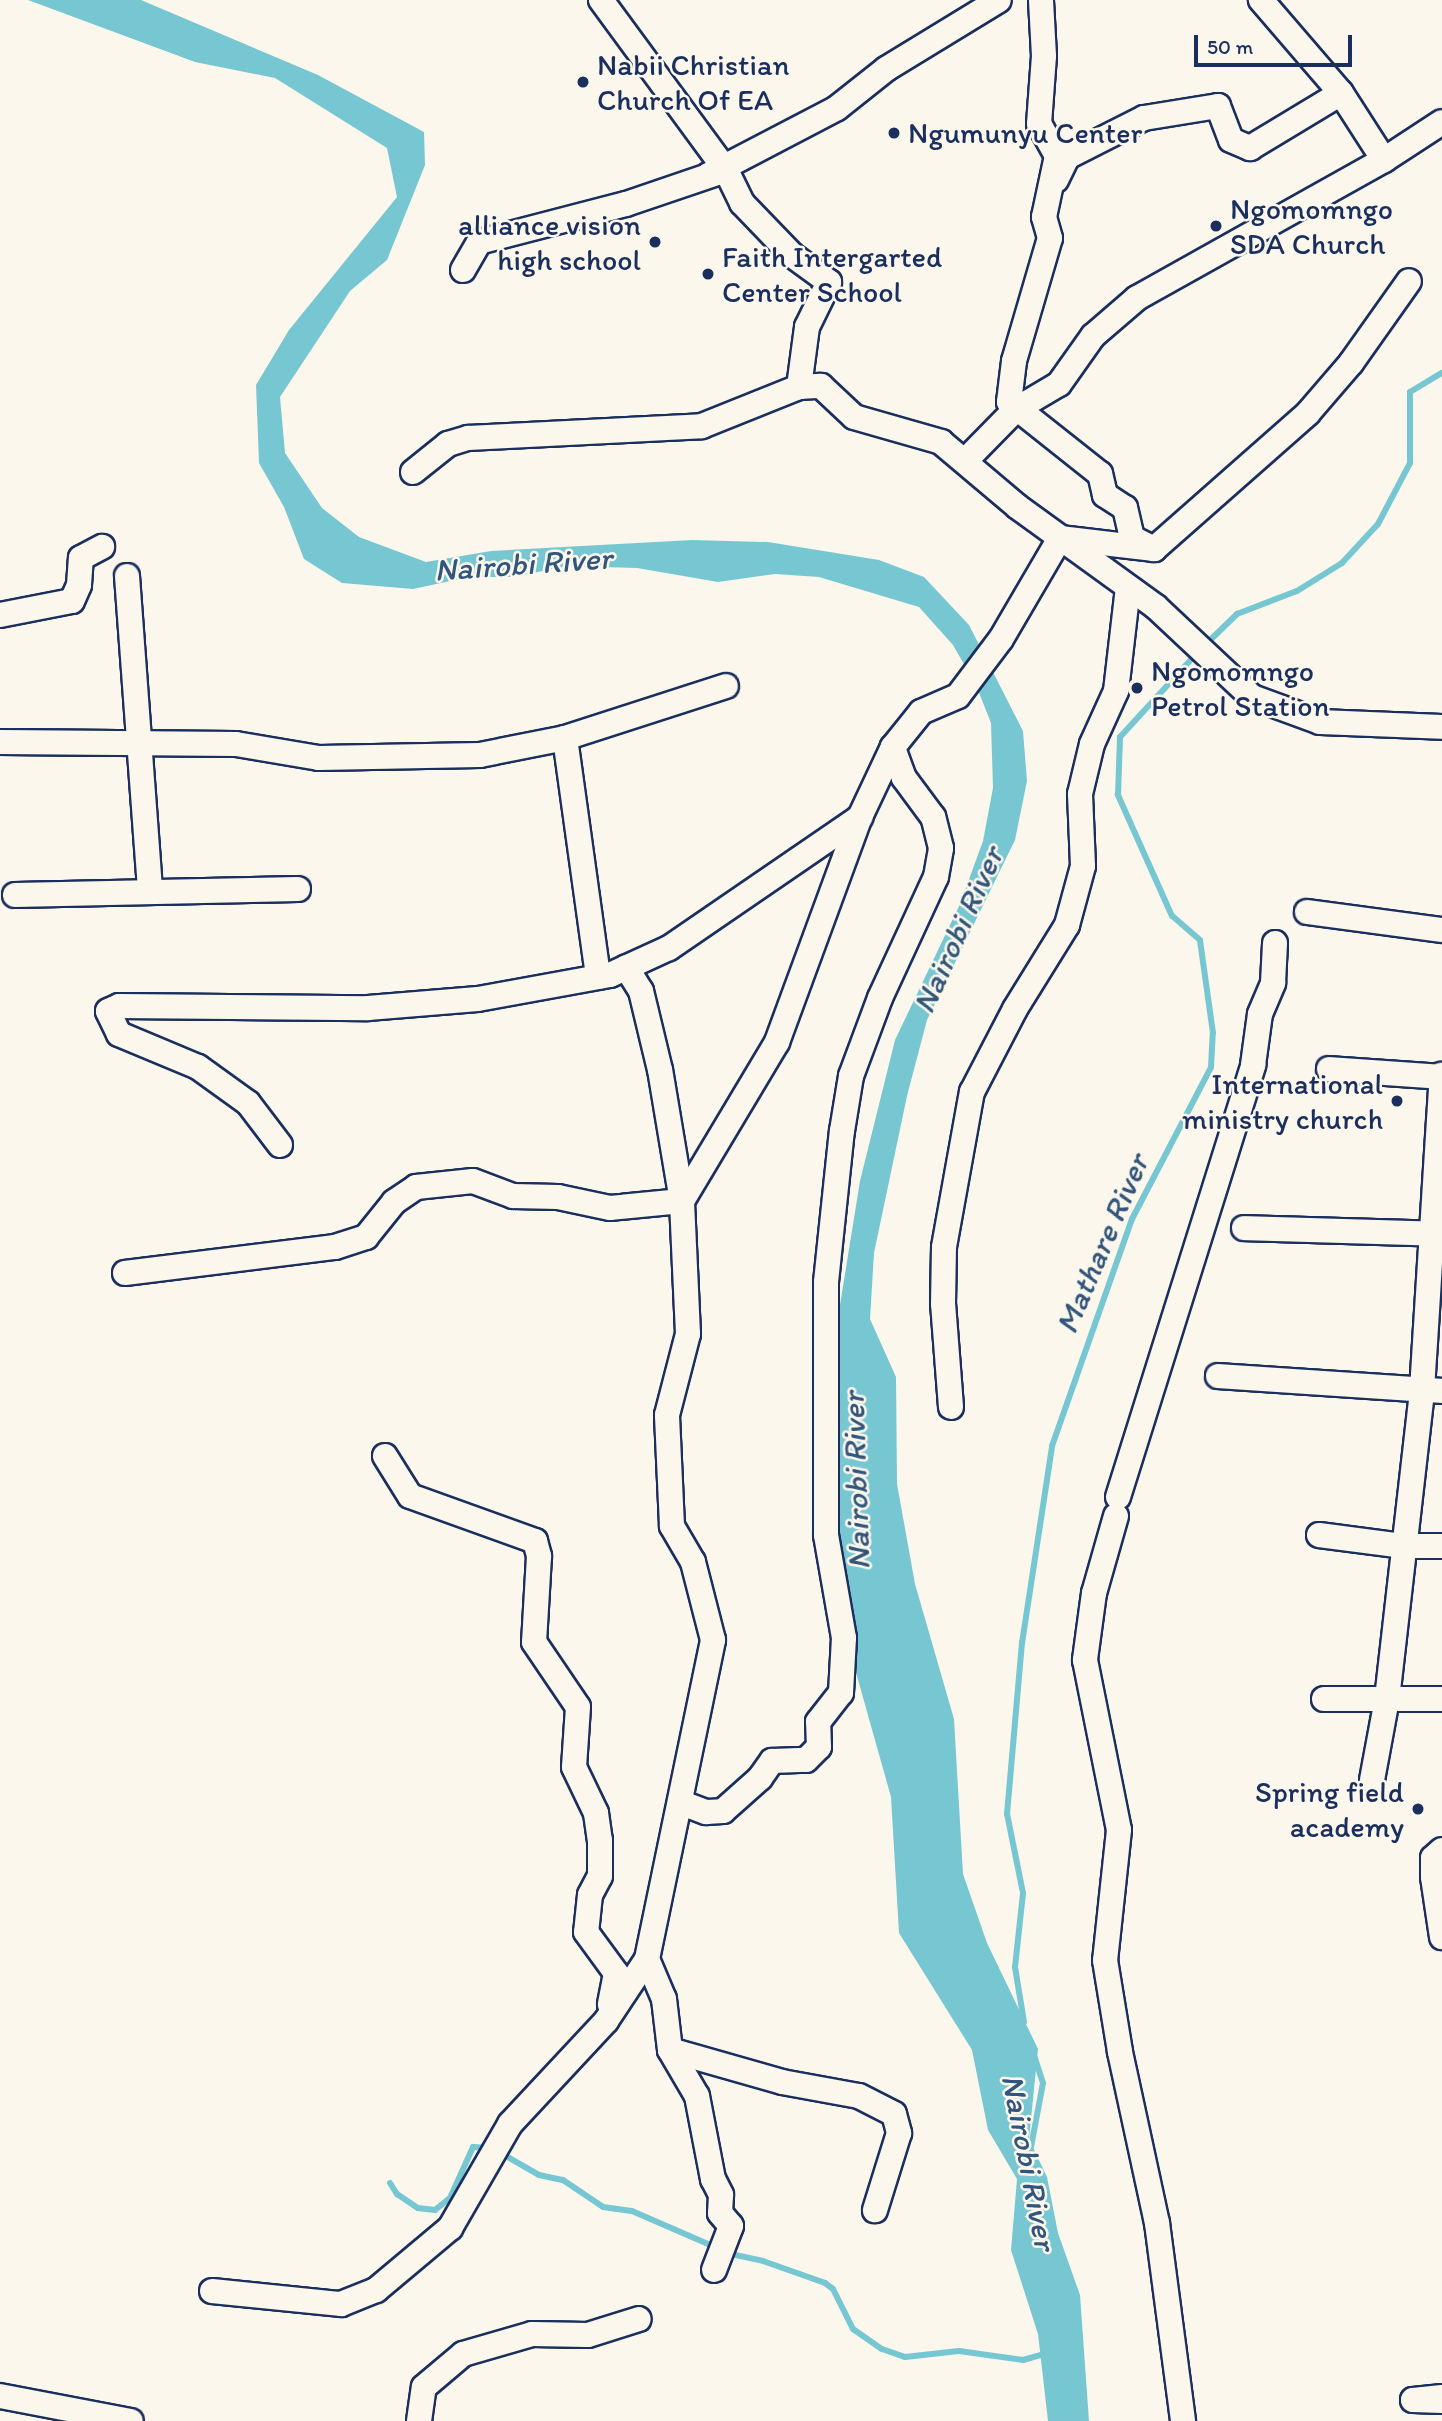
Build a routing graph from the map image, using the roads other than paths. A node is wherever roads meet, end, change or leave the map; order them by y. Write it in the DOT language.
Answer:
graph roads {
  1 [pos="601,0"];
  2 [pos="999,0"];
  3 [pos="1044,0"];
  4 [pos="1261,0"];
  5 [pos="1341,93"];
  6 [pos="1442,122"];
  7 [pos="1384,160"];
  8 [pos="726,170"];
  9 [pos="1049,197"];
  10 [pos="463,270"];
  11 [pos="1409,281"];
  12 [pos="799,387"];
  13 [pos="1015,410"];
  14 [pos="966,460"];
  15 [pos="413,472"];
  16 [pos="1060,538"];
  17 [pos="102,547"];
  18 [pos="1154,549"];
  19 [pos="127,576"];
  20 [pos="1128,588"];
  21 [pos="0,615"];
  22 [pos="726,686"];
  23 [pos="1442,727"];
  24 [pos="565,738"];
  25 [pos="0,742"];
  26 [pos="142,747"];
  27 [pos="893,747"];
  28 [pos="860,817"];
  29 [pos="298,889"];
  30 [pos="150,890"];
  31 [pos="15,895"];
  32 [pos="1307,912"];
  33 [pos="1442,930"];
  34 [pos="1275,943"];
  35 [pos="626,967"];
  36 [pos="598,977"];
  37 [pos="1329,1069"];
  38 [pos="1442,1076"];
  39 [pos="280,1145"];
  40 [pos="682,1201"];
  41 [pos="1244,1228"];
  42 [pos="1437,1234"];
  43 [pos="125,1273"];
  44 [pos="1217,1376"];
  45 [pos="1432,1390"];
  46 [pos="951,1407"];
  47 [pos="385,1456"];
  48 [pos="1319,1535"];
  49 [pos="1402,1546"];
  50 [pos="1442,1546"];
  51 [pos="1324,1699"];
  52 [pos="1387,1699"];
  53 [pos="1442,1699"];
  54 [pos="1372,1780"];
  55 [pos="682,1803"];
  56 [pos="1442,1850"];
  57 [pos="1442,1937"];
  58 [pos="647,1959"];
  59 [pos="606,2021"];
  60 [pos="670,2050"];
  61 [pos="875,2210"];
  62 [pos="720,2257"];
  63 [pos="212,2291"];
  64 [pos="639,2319"];
  65 [pos="0,2396"];
  66 [pos="51,2412"];
  67 [pos="1442,2417"];
  68 [pos="131,2421"];
  69 [pos="419,2421"];
  70 [pos="1183,2421"];
  71 [pos="1438,2421"];
  1 -- 8 [label="street"];
  2 -- 8 [label="street"];
  3 -- 9 [label="street"];
  4 -- 5 [label="street"];
  5 -- 7 [label="street"];
  5 -- 9 [label="street"];
  6 -- 7 [label="street"];
  7 -- 13 [label="street"];
  8 -- 10 [label="street"];
  8 -- 12 [label="street"];
  9 -- 13 [label="street"];
  11 -- 18 [label="street"];
  12 -- 14 [label="street"];
  12 -- 15 [label="street"];
  13 -- 14 [label="street"];
  13 -- 18 [label="street"];
  14 -- 16 [label="street"];
  16 -- 18 [label="street"];
  16 -- 20 [label="street"];
  16 -- 27 [label="street"];
  17 -- 21 [label="street"];
  19 -- 26 [label="street"];
  20 -- 23 [label="street"];
  20 -- 46 [label="street"];
  22 -- 24 [label="street"];
  24 -- 26 [label="street"];
  24 -- 36 [label="street"];
  25 -- 26 [label="street"];
  26 -- 30 [label="street"];
  27 -- 28 [label="street"];
  27 -- 55 [label="street"];
  28 -- 35 [label="street"];
  28 -- 40 [label="street"];
  29 -- 30 [label="street"];
  30 -- 31 [label="street"];
  32 -- 33 [label="street"];
  34 -- 70 [label="street"];
  35 -- 36 [label="street"];
  35 -- 40 [label="street"];
  36 -- 39 [label="street"];
  37 -- 38 [label="street"];
  38 -- 42 [label="street"];
  40 -- 43 [label="street"];
  40 -- 55 [label="street"];
  41 -- 42 [label="street"];
  42 -- 45 [label="street"];
  44 -- 45 [label="street"];
  45 -- 49 [label="street"];
  47 -- 59 [label="street"];
  48 -- 49 [label="street"];
  49 -- 50 [label="street"];
  49 -- 52 [label="street"];
  51 -- 52 [label="street"];
  52 -- 53 [label="street"];
  52 -- 54 [label="street"];
  55 -- 58 [label="street"];
  56 -- 57 [label="street"];
  58 -- 59 [label="street"];
  58 -- 60 [label="street"];
  59 -- 63 [label="street"];
  60 -- 61 [label="street"];
  60 -- 62 [label="street"];
  64 -- 69 [label="street"];
  65 -- 66 [label="street"];
  66 -- 68 [label="street"];
  67 -- 71 [label="street"];
}
